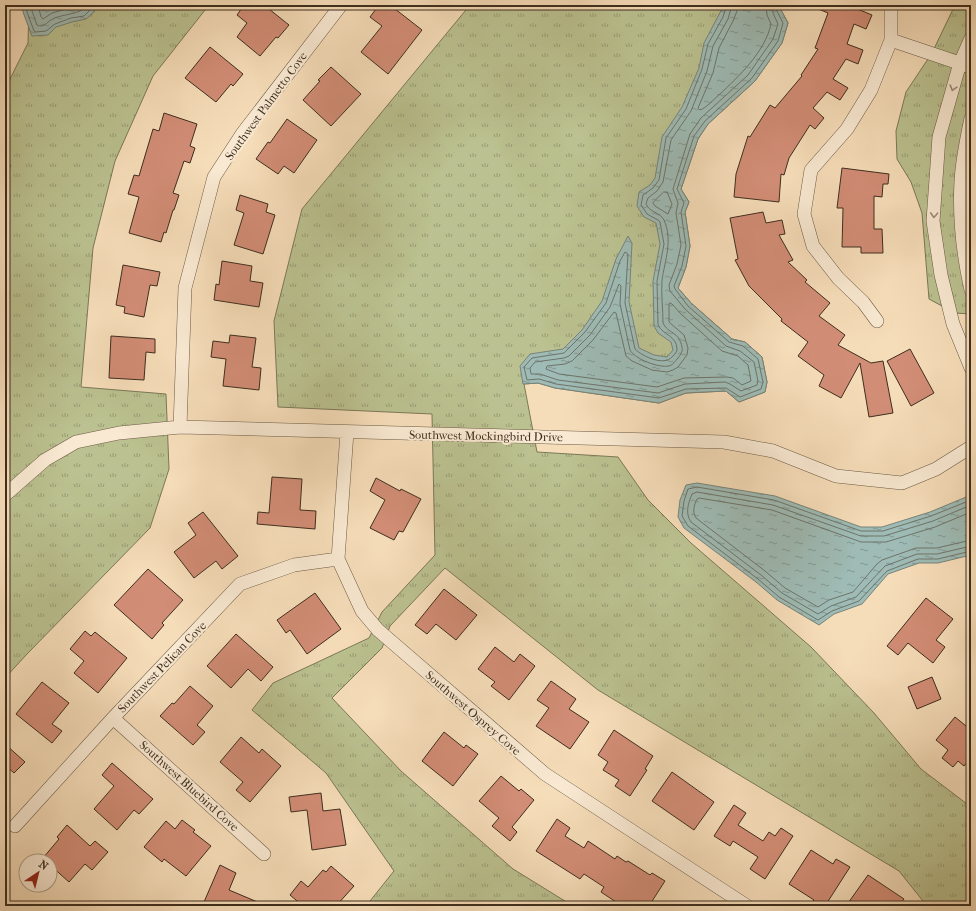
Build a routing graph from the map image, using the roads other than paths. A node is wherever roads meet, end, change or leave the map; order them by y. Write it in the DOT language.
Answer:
graph roads {
  1 [pos="341,5"];
  2 [pos="891,5"];
  3 [pos="971,38"];
  4 [pos="891,40"];
  5 [pos="966,65"];
  6 [pos="971,118"];
  7 [pos="971,290"];
  8 [pos="877,321"];
  9 [pos="971,368"];
  10 [pos="180,427"];
  11 [pos="347,432"];
  12 [pos="971,447"];
  13 [pos="5,495"];
  14 [pos="338,558"];
  15 [pos="113,718"];
  16 [pos="15,826"];
  17 [pos="264,854"];
  18 [pos="747,906"];
  1 -- 10 [label="street, Southwest Palmetto Cove"];
  2 -- 4 [label="street"];
  3 -- 5 [label="street"];
  4 -- 5 [label="street"];
  4 -- 8 [label="street"];
  5 -- 9 [label="street, one-way"];
  6 -- 7 [label="street"];
  10 -- 11 [label="street, Southwest Mockingbird Drive"];
  10 -- 13 [label="street, Southwest Mockingbird Drive"];
  11 -- 12 [label="street, Southwest Mockingbird Drive"];
  11 -- 14 [label="street, Southwest Osprey Cove"];
  14 -- 15 [label="street, Southwest Pelican Cove"];
  14 -- 18 [label="street, Southwest Osprey Cove"];
  15 -- 16 [label="street, Southwest Pelican Cove"];
  15 -- 17 [label="street, Southwest Bluebird Cove"];
}
